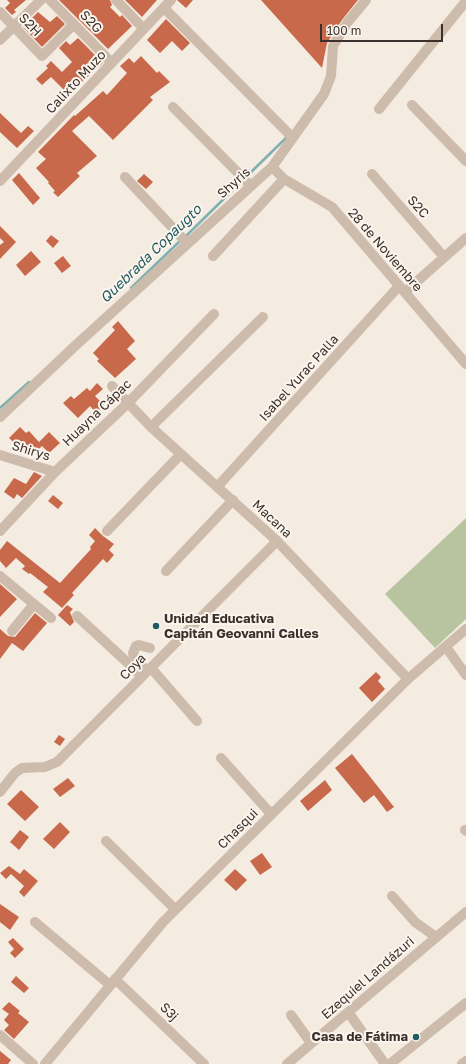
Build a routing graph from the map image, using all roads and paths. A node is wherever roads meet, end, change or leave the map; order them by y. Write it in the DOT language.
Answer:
graph roads {
  1 [pos="41,0"];
  2 [pos="50,0"];
  3 [pos="116,0"];
  4 [pos="366,0"];
  5 [pos="466,1"];
  6 [pos="168,4"];
  7 [pos="0,12"];
  8 [pos="74,24"];
  9 [pos="14,26"];
  10 [pos="143,28"];
  11 [pos="0,40"];
  12 [pos="112,63"];
  13 [pos="412,105"];
  14 [pos="173,107"];
  15 [pos="380,109"];
  16 [pos="293,138"];
  17 [pos="466,161"];
  18 [pos="272,167"];
  19 [pos="372,174"];
  20 [pos="125,177"];
  21 [pos="284,179"];
  22 [pos="0,181"];
  23 [pos="250,185"];
  24 [pos="466,238"];
  25 [pos="187,244"];
  26 [pos="213,256"];
  27 [pos="444,257"];
  28 [pos="402,289"];
  29 [pos="214,314"];
  30 [pos="263,317"];
  31 [pos="466,364"];
  32 [pos="112,386"];
  33 [pos="128,403"];
  34 [pos="0,417"];
  35 [pos="151,427"];
  36 [pos="181,454"];
  37 [pos="0,455"];
  38 [pos="55,472"];
  39 [pos="218,486"];
  40 [pos="233,500"];
  41 [pos="0,531"];
  42 [pos="107,531"];
  43 [pos="277,541"];
  44 [pos="166,571"];
  45 [pos="0,576"];
  46 [pos="34,604"];
  47 [pos="77,616"];
  48 [pos="51,618"];
  49 [pos="466,629"];
  50 [pos="12,631"];
  51 [pos="446,647"];
  52 [pos="150,648"];
  53 [pos="147,672"];
  54 [pos="466,675"];
  55 [pos="408,679"];
  56 [pos="197,721"];
  57 [pos="221,758"];
  58 [pos="0,792"];
  59 [pos="271,814"];
  60 [pos="106,841"];
  61 [pos="392,896"];
  62 [pos="175,909"];
  63 [pos="466,912"];
  64 [pos="35,922"];
  65 [pos="436,936"];
  66 [pos="113,982"];
  67 [pos="466,1002"];
  68 [pos="348,1012"];
  69 [pos="291,1015"];
  70 [pos="0,1035"];
  71 [pos="311,1043"];
  72 [pos="466,1061"];
  73 [pos="396,1062"];
  74 [pos="33,1064"];
  75 [pos="44,1064"];
  76 [pos="204,1064"];
  77 [pos="287,1064"];
  78 [pos="385,1064"];
  79 [pos="462,1064"];
  1 -- 9 [label="street"];
  2 -- 8 [label="street, S2G"];
  3 -- 10 [label="street"];
  4 -- 16 [label="street, Shyris"];
  5 -- 15 [label="street"];
  6 -- 10 [label="street, Calixto Muzo"];
  6 -- 16 [label="street"];
  7 -- 9 [label="street, S2H"];
  8 -- 9 [label="street, S2H"];
  8 -- 12 [label="street, S2G"];
  9 -- 11 [label="street"];
  10 -- 12 [label="street, Calixto Muzo"];
  12 -- 22 [label="street, Calixto Muzo"];
  13 -- 17 [label="street"];
  14 -- 23 [label="street"];
  16 -- 18 [label="street, Shyris"];
  18 -- 21 [label="street, 28 de Noviembre"];
  18 -- 23 [label="street, Shyris"];
  19 -- 27 [label="street, S2C"];
  20 -- 25 [label="street"];
  21 -- 26 [label="street"];
  21 -- 28 [label="street, 28 de Noviembre"];
  23 -- 25 [label="street, Shyris"];
  24 -- 27 [label="street, Isabel Yurac Palla"];
  25 -- 34 [label="street, Shyris"];
  27 -- 28 [label="street, Isabel Yurac Palla"];
  28 -- 31 [label="street, 28 de Noviembre"];
  28 -- 39 [label="street, Isabel Yurac Palla"];
  29 -- 33 [label="street, Huayna Cápac"];
  30 -- 35 [label="street"];
  32 -- 33 [label="street, Macana"];
  33 -- 35 [label="street, Macana"];
  33 -- 38 [label="street, Huayna Cápac"];
  35 -- 36 [label="street, Macana"];
  36 -- 39 [label="street, Macana"];
  36 -- 42 [label="street"];
  37 -- 38 [label="street, Shirys"];
  38 -- 41 [label="street, Huayna Cápac"];
  39 -- 40 [label="street, Macana"];
  40 -- 43 [label="street, Macana"];
  40 -- 44 [label="street"];
  43 -- 53 [label="street, Coya"];
  43 -- 55 [label="street, Macana"];
  45 -- 46 [label="street"];
  46 -- 48 [label="street"];
  46 -- 50 [label="street"];
  47 -- 53 [label="street"];
  49 -- 51 [label="street, Chasqui"];
  51 -- 54 [label="street"];
  51 -- 55 [label="street, Chasqui"];
  52 -- 53 [label="street"];
  53 -- 56 [label="street"];
  53 -- 58 [label="street, Coya"];
  55 -- 59 [label="street, Chasqui"];
  57 -- 59 [label="street"];
  59 -- 62 [label="street, Chasqui"];
  60 -- 62 [label="street"];
  61 -- 65 [label="street"];
  62 -- 66 [label="street, Chasqui"];
  63 -- 65 [label="street, Ezequiel Landázuri"];
  64 -- 66 [label="street, S3j"];
  65 -- 68 [label="street, Ezequiel Landázuri"];
  66 -- 75 [label="street, Chasqui"];
  66 -- 76 [label="street, S3j"];
  67 -- 73 [label="street"];
  68 -- 71 [label="street, Ezequiel Landázuri"];
  68 -- 78 [label="street"];
  69 -- 71 [label="street"];
  70 -- 74 [label="street"];
  71 -- 77 [label="street, Ezequiel Landázuri"];
  72 -- 79 [label="street"];
}
